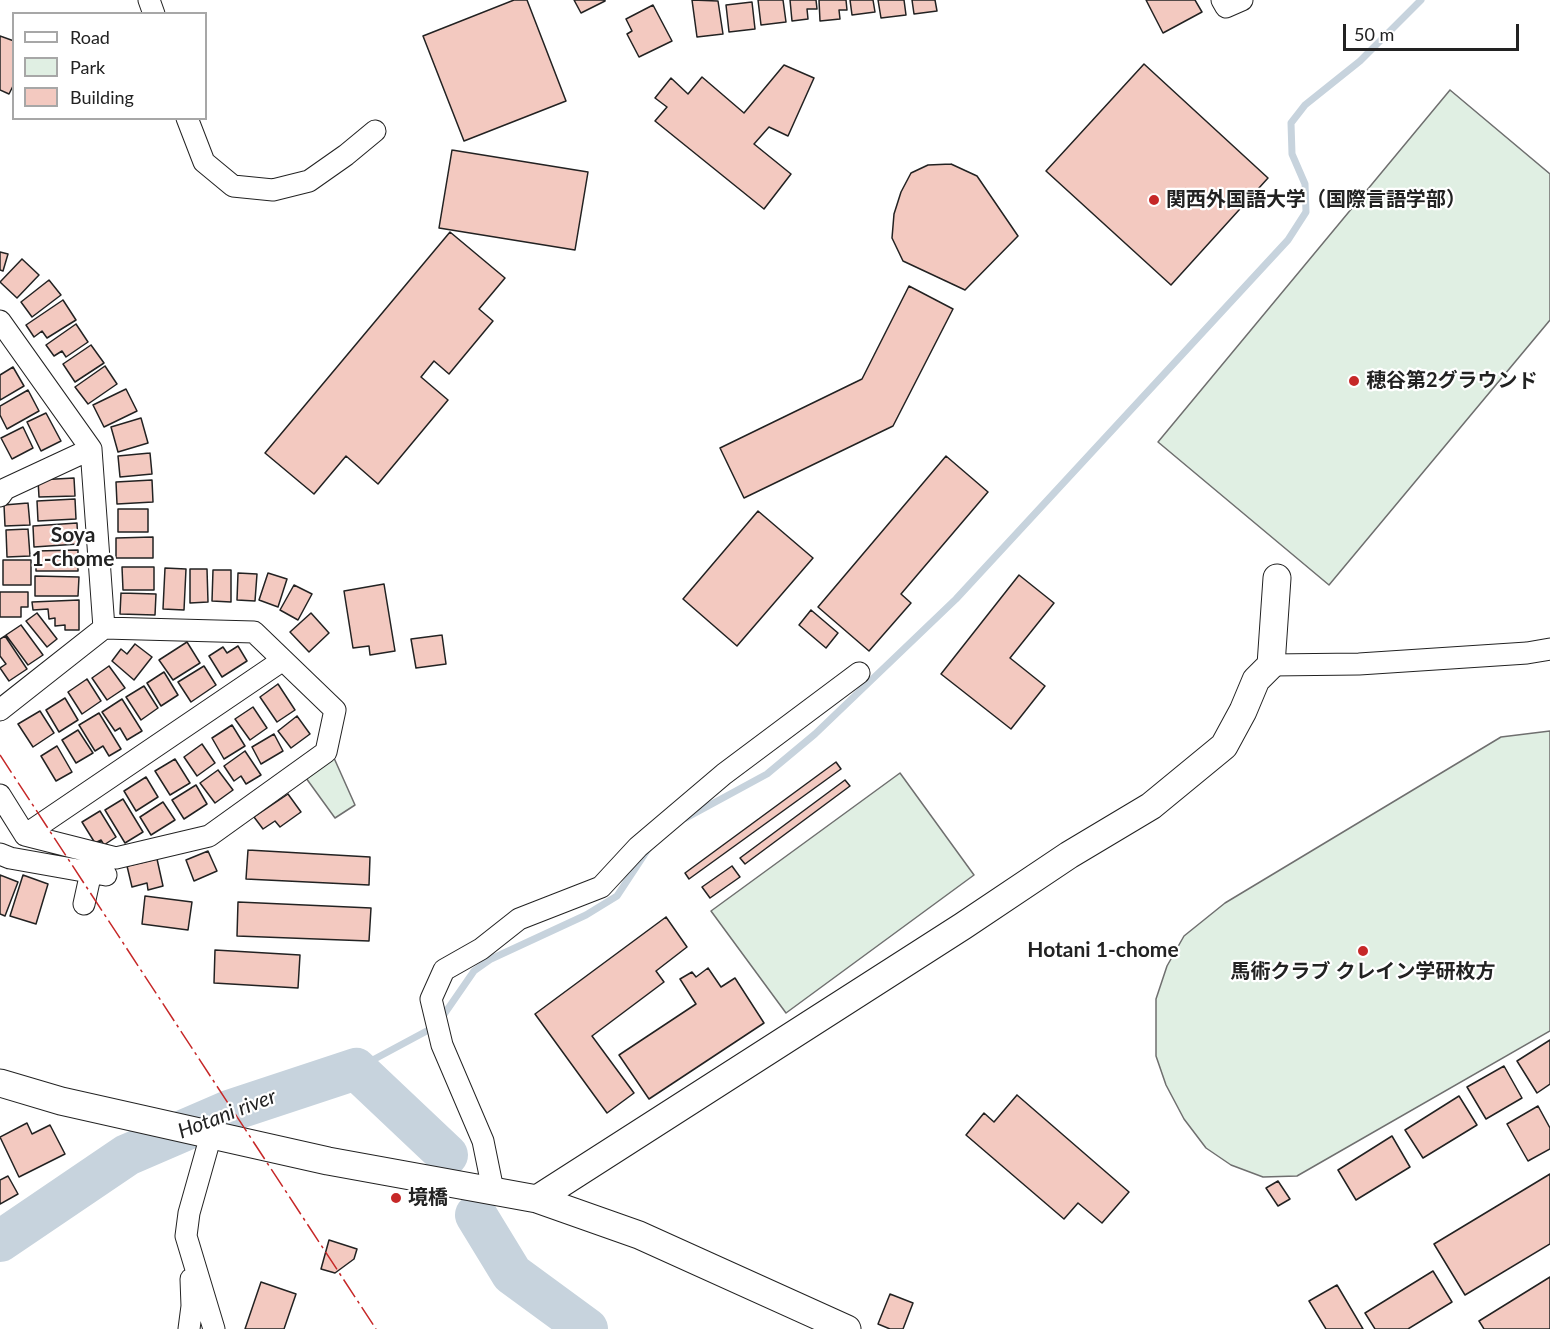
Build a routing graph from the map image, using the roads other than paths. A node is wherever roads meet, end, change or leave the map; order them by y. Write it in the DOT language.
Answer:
graph roads {
  1 [pos="1222,0"];
  2 [pos="1242,0"];
  3 [pos="188,120"];
  4 [pos="375,131"];
  5 [pos="0,321"];
  6 [pos="91,449"];
  7 [pos="0,496"];
  8 [pos="1276,578"];
  9 [pos="104,628"];
  10 [pos="1550,649"];
  11 [pos="283,660"];
  12 [pos="1271,665"];
  13 [pos="859,673"];
  14 [pos="0,710"];
  15 [pos="0,795"];
  16 [pos="25,836"];
  17 [pos="0,855"];
  18 [pos="84,904"];
  19 [pos="0,1083"];
  20 [pos="206,1133"];
  21 [pos="493,1190"];
  22 [pos="537,1199"];
  23 [pos="188,1243"];
  24 [pos="189,1329"];
  25 [pos="214,1329"];
  26 [pos="847,1329"];
  1 -- 2 [label="street"];
  3 -- 4 [label="street"];
  5 -- 6 [label="street"];
  6 -- 7 [label="street"];
  6 -- 9 [label="street"];
  8 -- 12 [label="street"];
  9 -- 11 [label="street"];
  9 -- 14 [label="street"];
  10 -- 12 [label="street"];
  11 -- 16 [label="street"];
  11 -- 16 [label="street"];
  12 -- 22 [label="street"];
  13 -- 21 [label="street"];
  15 -- 16 [label="street"];
  17 -- 18 [label="street"];
  19 -- 20 [label="street"];
  20 -- 21 [label="street"];
  20 -- 23 [label="street"];
  21 -- 22 [label="street"];
  22 -- 26 [label="street"];
  23 -- 24 [label="street"];
  23 -- 25 [label="street"];
}
